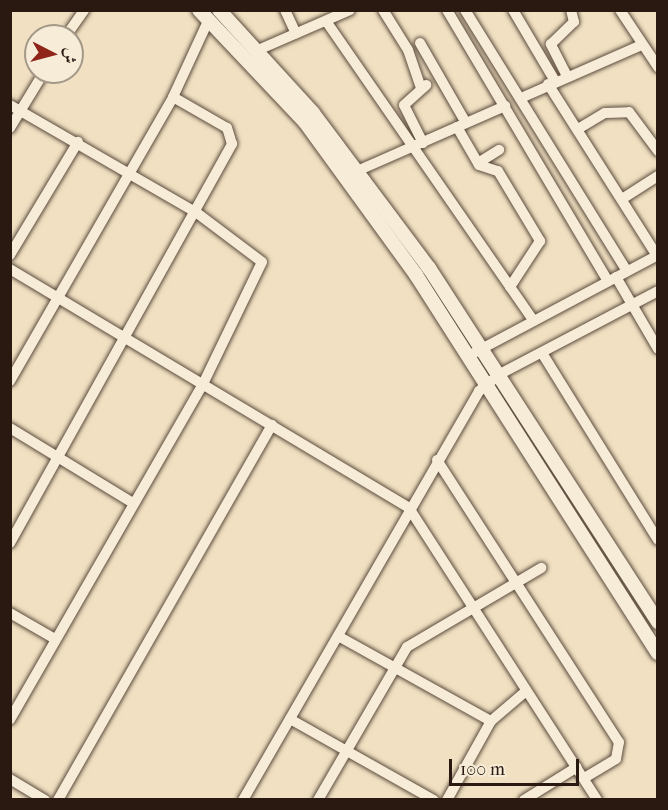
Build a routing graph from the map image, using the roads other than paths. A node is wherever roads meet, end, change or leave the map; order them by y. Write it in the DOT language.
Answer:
graph roads {
  1 [pos="84,10"];
  2 [pos="285,10"];
  3 [pos="350,10"];
  4 [pos="383,10"];
  5 [pos="447,10"];
  6 [pos="465,10"];
  7 [pos="513,10"];
  8 [pos="571,10"];
  9 [pos="620,10"];
  10 [pos="209,13"];
  11 [pos="326,21"];
  12 [pos="74,24"];
  13 [pos="296,34"];
  14 [pos="420,42"];
  15 [pos="642,45"];
  16 [pos="258,50"];
  17 [pos="657,67"];
  18 [pos="567,76"];
  19 [pos="552,83"];
  20 [pos="37,84"];
  21 [pos="173,97"];
  22 [pos="521,98"];
  23 [pos="10,105"];
  24 [pos="505,106"];
  25 [pos="21,111"];
  26 [pos="461,125"];
  27 [pos="10,128"];
  28 [pos="578,129"];
  29 [pos="78,142"];
  30 [pos="418,145"];
  31 [pos="499,150"];
  32 [pos="657,151"];
  33 [pos="478,163"];
  34 [pos="357,171"];
  35 [pos="129,173"];
  36 [pos="657,176"];
  37 [pos="622,200"];
  38 [pos="197,213"];
  39 [pos="10,255"];
  40 [pos="657,256"];
  41 [pos="10,269"];
  42 [pos="627,271"];
  43 [pos="612,279"];
  44 [pos="510,287"];
  45 [pos="657,291"];
  46 [pos="58,297"];
  47 [pos="632,307"];
  48 [pos="533,320"];
  49 [pos="126,336"];
  50 [pos="483,347"];
  51 [pos="657,349"];
  52 [pos="542,353"];
  53 [pos="470,355"];
  54 [pos="500,374"];
  55 [pos="10,381"];
  56 [pos="487,382"];
  57 [pos="203,384"];
  58 [pos="272,425"];
  59 [pos="10,428"];
  60 [pos="59,456"];
  61 [pos="437,460"];
  62 [pos="133,503"];
  63 [pos="408,508"];
  64 [pos="657,540"];
  65 [pos="10,543"];
  66 [pos="541,568"];
  67 [pos="516,582"];
  68 [pos="653,606"];
  69 [pos="473,608"];
  70 [pos="10,614"];
  71 [pos="657,622"];
  72 [pos="338,636"];
  73 [pos="55,639"];
  74 [pos="657,653"];
  75 [pos="396,668"];
  76 [pos="525,692"];
  77 [pos="10,719"];
  78 [pos="290,719"];
  79 [pos="491,721"];
  80 [pos="347,752"];
  81 [pos="577,767"];
  82 [pos="584,778"];
  83 [pos="10,779"];
  84 [pos="45,800"];
  85 [pos="58,800"];
  86 [pos="243,800"];
  87 [pos="318,800"];
  88 [pos="434,800"];
  89 [pos="447,800"];
  90 [pos="524,800"];
  91 [pos="597,800"];
  1 -- 12 [label="street"];
  2 -- 13 [label="street"];
  3 -- 11 [label="street"];
  4 -- 30 [label="street"];
  5 -- 24 [label="street"];
  6 -- 22 [label="street"];
  7 -- 19 [label="street"];
  8 -- 18 [label="street"];
  9 -- 15 [label="street"];
  10 -- 16 [label="main road"];
  10 -- 21 [label="street"];
  10 -- 53 [label="main road"];
  11 -- 13 [label="street"];
  11 -- 30 [label="street"];
  13 -- 16 [label="street"];
  14 -- 26 [label="street"];
  15 -- 17 [label="street"];
  15 -- 18 [label="street"];
  16 -- 34 [label="main road"];
  18 -- 19 [label="street"];
  19 -- 22 [label="street"];
  19 -- 28 [label="street"];
  20 -- 25 [label="street"];
  21 -- 35 [label="street"];
  21 -- 38 [label="street"];
  22 -- 42 [label="street"];
  23 -- 25 [label="street"];
  24 -- 26 [label="street"];
  24 -- 43 [label="street"];
  25 -- 27 [label="street"];
  25 -- 29 [label="street"];
  26 -- 30 [label="street"];
  26 -- 33 [label="street"];
  28 -- 32 [label="street"];
  28 -- 37 [label="street"];
  29 -- 35 [label="street"];
  29 -- 39 [label="street"];
  30 -- 34 [label="street"];
  30 -- 44 [label="street"];
  31 -- 33 [label="street"];
  33 -- 44 [label="street"];
  34 -- 50 [label="main road"];
  35 -- 38 [label="street"];
  35 -- 46 [label="street"];
  36 -- 37 [label="street"];
  37 -- 40 [label="street"];
  38 -- 49 [label="street"];
  38 -- 57 [label="street"];
  40 -- 42 [label="street"];
  41 -- 46 [label="street"];
  42 -- 43 [label="street"];
  43 -- 47 [label="street"];
  43 -- 48 [label="street"];
  44 -- 48 [label="street"];
  45 -- 47 [label="street"];
  46 -- 49 [label="street"];
  46 -- 55 [label="street"];
  47 -- 51 [label="street"];
  47 -- 52 [label="street"];
  48 -- 50 [label="street"];
  49 -- 57 [label="street"];
  49 -- 60 [label="street"];
  50 -- 53 [label="street"];
  50 -- 54 [label="main road"];
  52 -- 54 [label="street"];
  52 -- 64 [label="street"];
  53 -- 56 [label="main road"];
  54 -- 56 [label="street"];
  54 -- 68 [label="main road"];
  56 -- 61 [label="street"];
  56 -- 74 [label="main road"];
  57 -- 58 [label="street"];
  57 -- 62 [label="street"];
  58 -- 63 [label="street"];
  58 -- 85 [label="street"];
  59 -- 60 [label="street"];
  60 -- 62 [label="street"];
  60 -- 65 [label="street"];
  61 -- 63 [label="street"];
  61 -- 67 [label="street"];
  62 -- 73 [label="street"];
  63 -- 69 [label="street"];
  63 -- 72 [label="street"];
  66 -- 67 [label="street"];
  67 -- 69 [label="street"];
  67 -- 82 [label="street"];
  68 -- 71 [label="main road"];
  69 -- 75 [label="street"];
  69 -- 76 [label="street"];
  70 -- 73 [label="street"];
  72 -- 75 [label="street"];
  72 -- 78 [label="street"];
  73 -- 77 [label="street"];
  75 -- 79 [label="street"];
  75 -- 80 [label="street"];
  76 -- 79 [label="street"];
  76 -- 81 [label="street"];
  78 -- 80 [label="street"];
  78 -- 86 [label="street"];
  79 -- 89 [label="street"];
  80 -- 87 [label="street"];
  80 -- 88 [label="street"];
  81 -- 82 [label="street"];
  81 -- 90 [label="street"];
  82 -- 91 [label="street"];
  83 -- 84 [label="street"];
}
